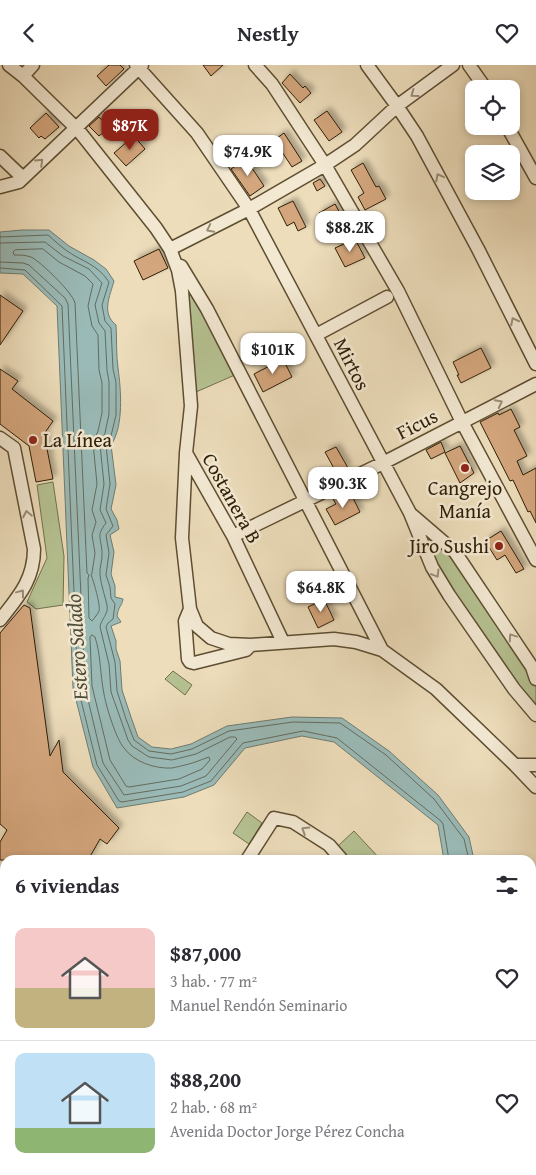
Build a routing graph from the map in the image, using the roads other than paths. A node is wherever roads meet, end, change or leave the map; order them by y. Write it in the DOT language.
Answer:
graph roads {
  1 [pos="9,65"];
  2 [pos="33,65"];
  3 [pos="255,65"];
  4 [pos="367,65"];
  5 [pos="453,65"];
  6 [pos="469,65"];
  7 [pos="139,66"];
  8 [pos="23,76"];
  9 [pos="480,80"];
  10 [pos="397,106"];
  11 [pos="75,127"];
  12 [pos="512,135"];
  13 [pos="0,157"];
  14 [pos="325,165"];
  15 [pos="23,178"];
  16 [pos="536,178"];
  17 [pos="0,187"];
  18 [pos="249,209"];
  19 [pos="170,249"];
  20 [pos="387,297"];
  21 [pos="316,335"];
  22 [pos="536,364"];
  23 [pos="536,384"];
  24 [pos="462,422"];
  25 [pos="0,437"];
  26 [pos="186,453"];
  27 [pos="383,463"];
  28 [pos="306,501"];
  29 [pos="410,513"];
  30 [pos="233,536"];
  31 [pos="536,560"];
  32 [pos="190,609"];
  33 [pos="0,620"];
  34 [pos="283,642"];
  35 [pos="251,645"];
  36 [pos="382,650"];
  37 [pos="536,679"];
  38 [pos="536,715"];
  39 [pos="515,765"];
  40 [pos="536,765"];
  41 [pos="536,787"];
  42 [pos="249,855"];
  43 [pos="338,855"];
  1 -- 8 [label="street"];
  2 -- 8 [label="street"];
  3 -- 14 [label="street"];
  4 -- 10 [label="street"];
  5 -- 10 [label="street, one-way"];
  6 -- 9 [label="street"];
  7 -- 11 [label="street"];
  7 -- 18 [label="street, Mirtos"];
  8 -- 11 [label="street"];
  10 -- 14 [label="street"];
  22 -- 10 [label="street, one-way"];
  15 -- 11 [label="street, one-way"];
  11 -- 19 [label="street"];
  12 -- 16 [label="street"];
  13 -- 15 [label="street"];
  14 -- 18 [label="street"];
  14 -- 24 [label="street"];
  15 -- 17 [label="street"];
  18 -- 19 [label="street, one-way"];
  18 -- 21 [label="street, Mirtos"];
  19 -- 26 [label="street"];
  19 -- 28 [label="street"];
  20 -- 21 [label="street"];
  21 -- 27 [label="street, Mirtos"];
  24 -- 23 [label="street, Ficus, one-way"];
  24 -- 27 [label="street, Ficus"];
  24 -- 31 [label="street"];
  33 -- 25 [label="street, one-way"];
  26 -- 30 [label="street, Costanera B"];
  26 -- 32 [label="street"];
  27 -- 28 [label="street, Ficus"];
  27 -- 29 [label="street, Mirtos"];
  28 -- 30 [label="street, Ficus"];
  28 -- 36 [label="street"];
  37 -- 29 [label="street, Mirtos, one-way"];
  29 -- 38 [label="street, Mirtos, one-way"];
  30 -- 34 [label="street, Costanera B"];
  32 -- 35 [label="street"];
  32 -- 35 [label="street"];
  34 -- 35 [label="street"];
  34 -- 36 [label="street"];
  36 -- 39 [label="street"];
  39 -- 40 [label="street"];
  39 -- 41 [label="street"];
  43 -- 42 [label="street, one-way"];
}
